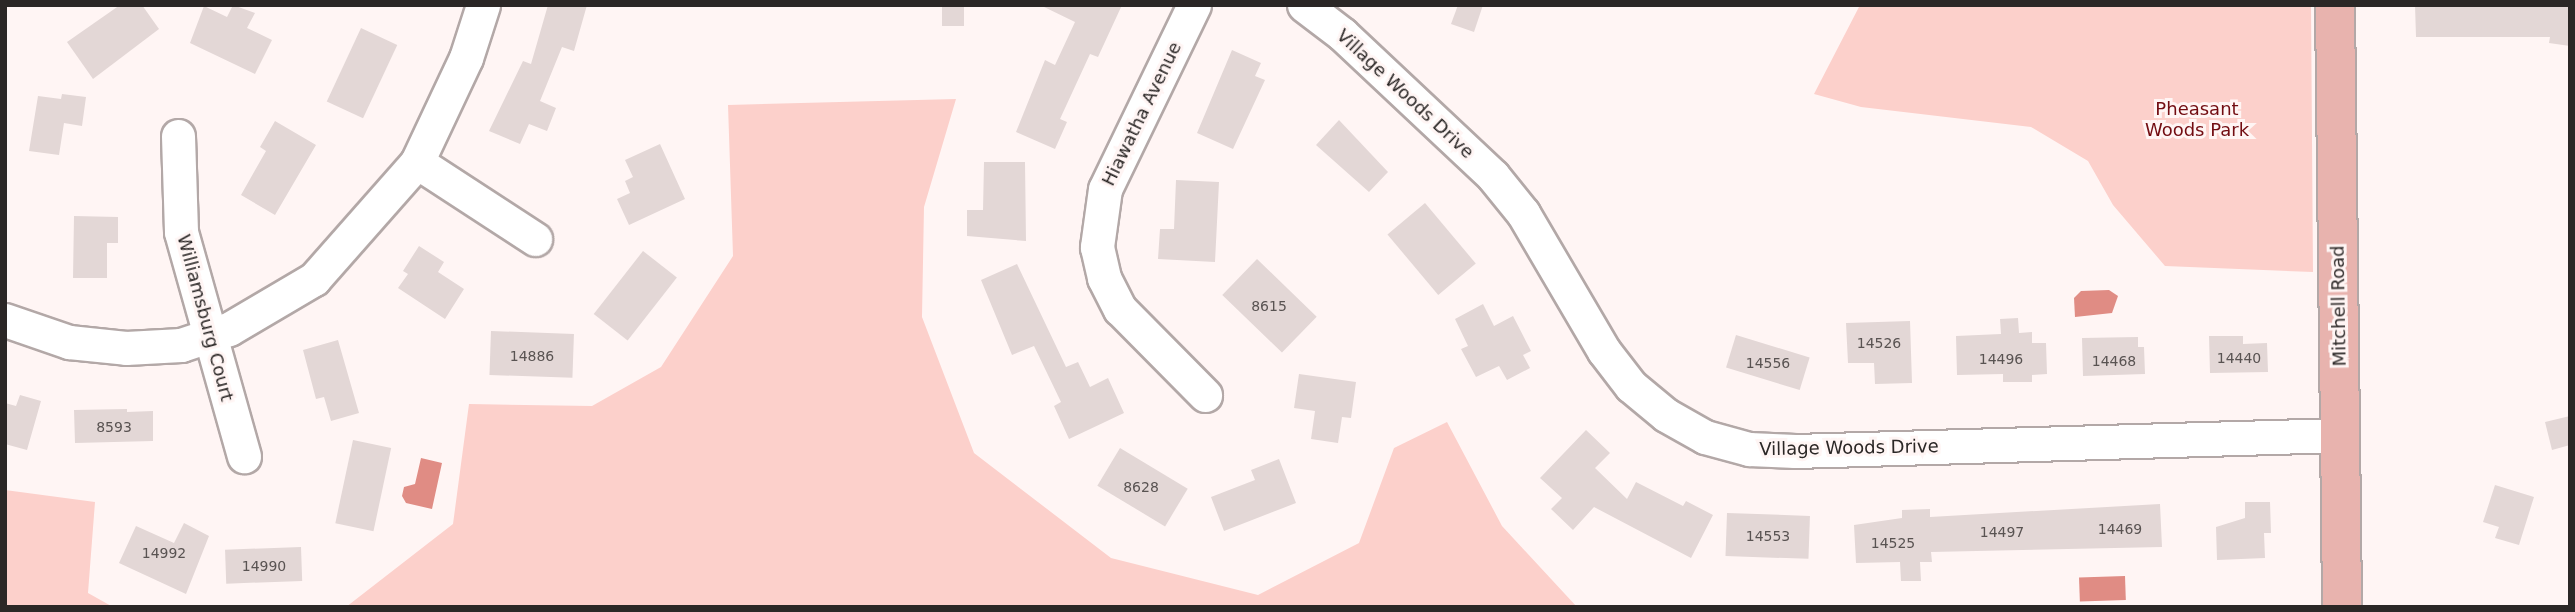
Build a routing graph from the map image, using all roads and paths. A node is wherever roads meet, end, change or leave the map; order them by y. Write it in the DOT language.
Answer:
graph roads {
  1 [pos="483,5"];
  2 [pos="1194,5"];
  3 [pos="1304,5"];
  4 [pos="2335,5"];
  5 [pos="178,136"];
  6 [pos="417,162"];
  7 [pos="535,239"];
  8 [pos="5,320"];
  9 [pos="208,336"];
  10 [pos="1205,395"];
  11 [pos="2341,435"];
  12 [pos="244,456"];
  13 [pos="2342,607"];
  1 -- 6 [label="street"];
  2 -- 10 [label="street, Hiawatha Avenue"];
  3 -- 11 [label="street, Village Woods Drive"];
  4 -- 11 [label="main road, Mitchell Road"];
  5 -- 9 [label="street, Williamsburg Court"];
  6 -- 7 [label="street"];
  6 -- 9 [label="street"];
  8 -- 9 [label="street"];
  9 -- 12 [label="street, Williamsburg Court"];
  11 -- 13 [label="main road, Mitchell Road"];
}
